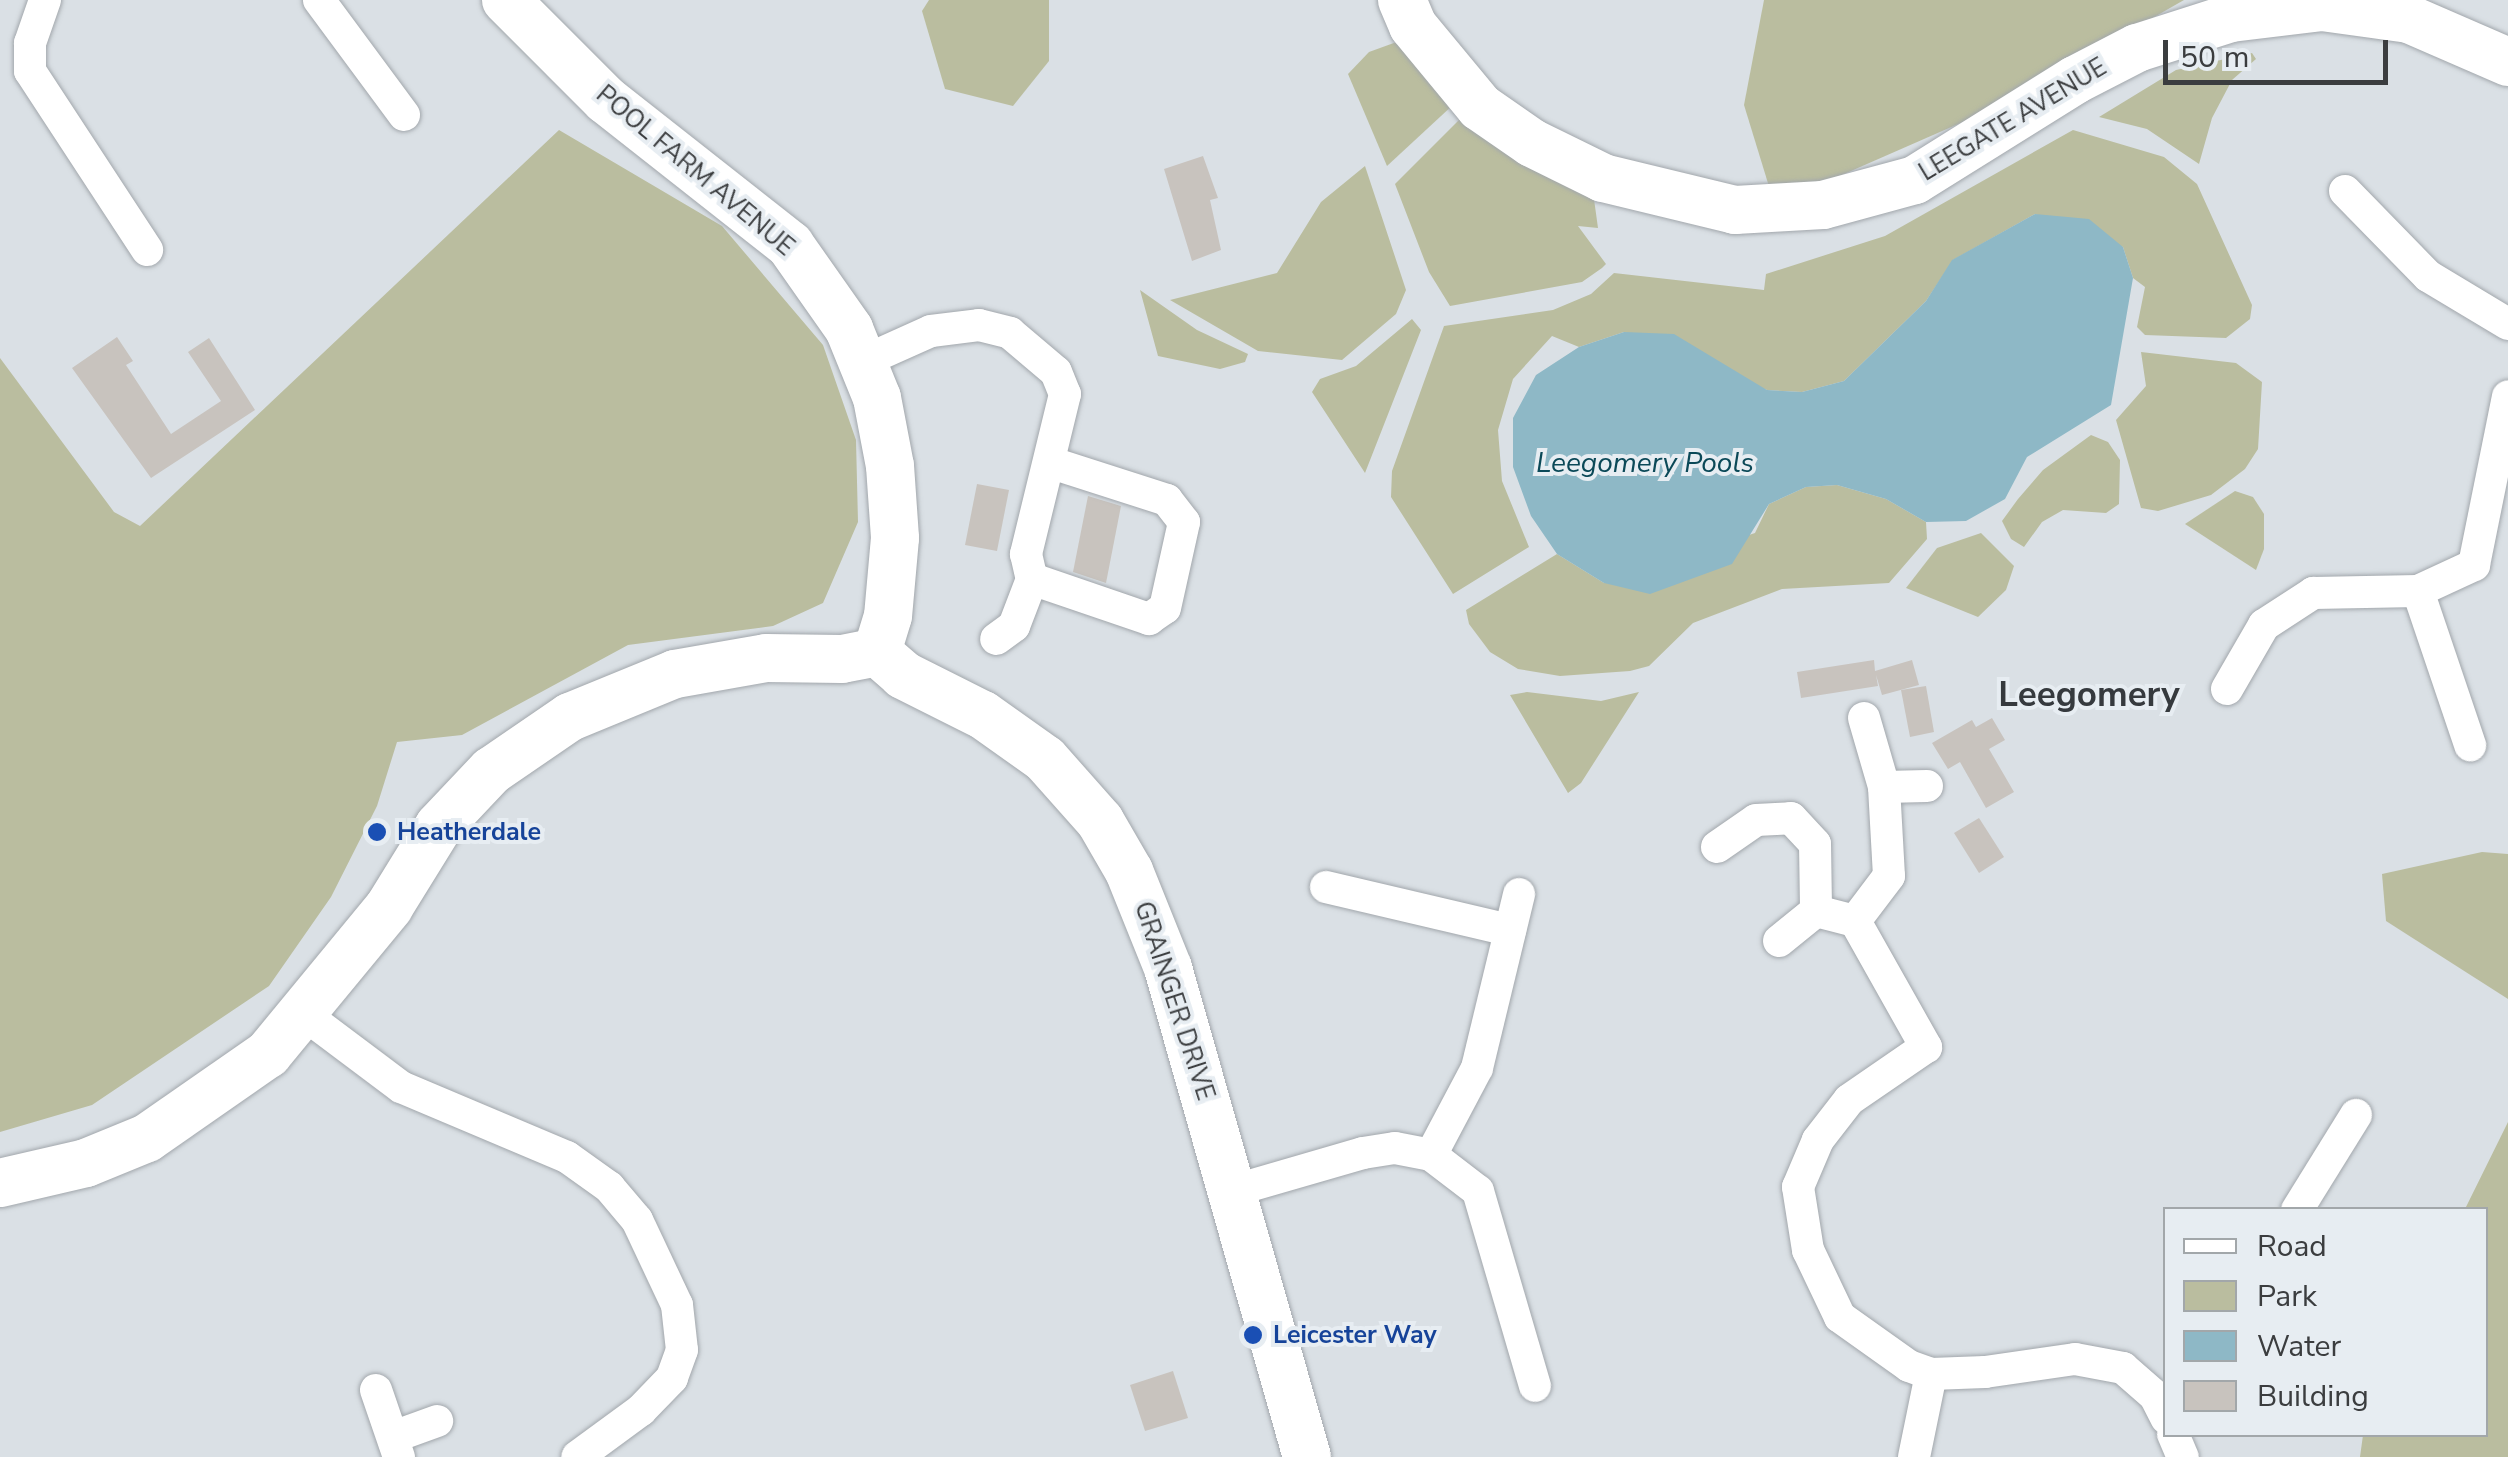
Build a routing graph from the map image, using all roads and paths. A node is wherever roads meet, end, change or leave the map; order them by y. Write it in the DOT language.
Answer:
graph roads {
  1 [pos="45,0"];
  2 [pos="318,0"];
  3 [pos="506,0"];
  4 [pos="1402,0"];
  5 [pos="2229,9"];
  6 [pos="2508,62"];
  7 [pos="404,115"];
  8 [pos="2345,191"];
  9 [pos="146,250"];
  10 [pos="2508,324"];
  11 [pos="864,361"];
  12 [pos="2508,396"];
  13 [pos="1052,463"];
  14 [pos="1032,579"];
  15 [pos="2418,591"];
  16 [pos="996,640"];
  17 [pos="877,652"];
  18 [pos="2227,689"];
  19 [pos="1864,718"];
  20 [pos="2470,745"];
  21 [pos="1926,786"];
  22 [pos="1884,787"];
  23 [pos="1717,847"];
  24 [pos="1326,887"];
  25 [pos="1519,894"];
  26 [pos="1816,910"];
  27 [pos="1855,921"];
  28 [pos="1510,930"];
  29 [pos="1779,940"];
  30 [pos="305,1015"];
  31 [pos="2356,1115"];
  32 [pos="1431,1155"];
  33 [pos="0,1183"];
  34 [pos="1232,1191"];
  35 [pos="2299,1207"];
  36 [pos="1930,1374"];
  37 [pos="1535,1386"];
  38 [pos="376,1390"];
  39 [pos="2162,1400"];
  40 [pos="437,1422"];
  41 [pos="396,1447"];
  42 [pos="577,1457"];
  43 [pos="1307,1457"];
  44 [pos="1914,1457"];
  1 -- 9 [label="street"];
  2 -- 7 [label="street"];
  3 -- 11 [label="street, POOL FARM AVENUE"];
  4 -- 5 [label="street, LEEGATE AVENUE"];
  5 -- 6 [label="street, LEEGATE AVENUE"];
  8 -- 10 [label="street"];
  11 -- 13 [label="street"];
  11 -- 17 [label="street, POOL FARM AVENUE"];
  12 -- 15 [label="street"];
  13 -- 14 [label="street"];
  13 -- 14 [label="street"];
  14 -- 16 [label="street"];
  15 -- 18 [label="street"];
  15 -- 20 [label="street"];
  17 -- 30 [label="street"];
  17 -- 34 [label="street, GRAINGER DRIVE"];
  19 -- 22 [label="street"];
  21 -- 22 [label="street"];
  22 -- 27 [label="street"];
  23 -- 26 [label="street"];
  24 -- 28 [label="street"];
  25 -- 28 [label="street"];
  26 -- 27 [label="street"];
  26 -- 29 [label="street"];
  27 -- 36 [label="street"];
  28 -- 32 [label="street"];
  30 -- 33 [label="street"];
  30 -- 42 [label="street"];
  31 -- 35 [label="street"];
  32 -- 34 [label="street"];
  32 -- 37 [label="street"];
  34 -- 43 [label="street, GRAINGER DRIVE"];
  36 -- 39 [label="street"];
  36 -- 44 [label="street"];
  38 -- 41 [label="street"];
  40 -- 41 [label="street"];
}
